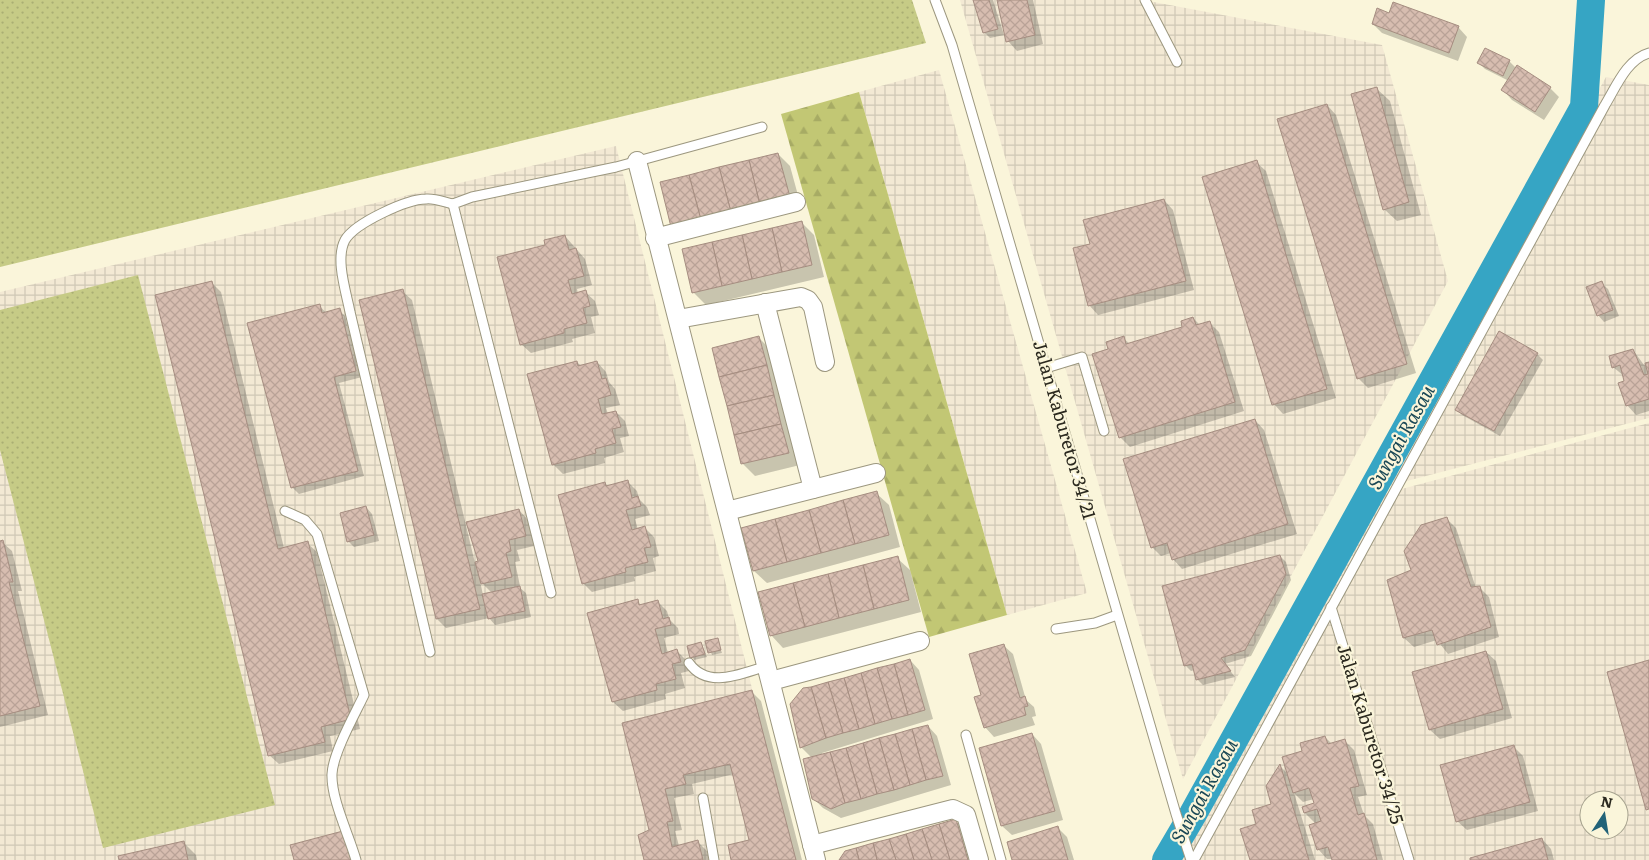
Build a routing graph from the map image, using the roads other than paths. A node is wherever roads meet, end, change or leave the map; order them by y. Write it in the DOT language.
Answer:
graph roads {
  1 [pos="935,0"];
  2 [pos="1145,0"];
  3 [pos="1649,53"];
  4 [pos="1177,62"];
  5 [pos="762,127"];
  6 [pos="637,161"];
  7 [pos="796,202"];
  8 [pos="453,204"];
  9 [pos="655,238"];
  10 [pos="764,303"];
  11 [pos="678,319"];
  12 [pos="825,362"];
  13 [pos="1046,368"];
  14 [pos="1104,431"];
  15 [pos="876,473"];
  16 [pos="813,489"];
  17 [pos="285,511"];
  18 [pos="727,511"];
  19 [pos="551,593"];
  20 [pos="1332,607"];
  21 [pos="1117,615"];
  22 [pos="1056,629"];
  23 [pos="920,641"];
  24 [pos="430,652"];
  25 [pos="689,663"];
  26 [pos="769,674"];
  27 [pos="966,735"];
  28 [pos="703,798"];
  29 [pos="814,852"];
  30 [pos="356,860"];
  31 [pos="714,860"];
  32 [pos="979,860"];
  33 [pos="1001,860"];
  34 [pos="1192,860"];
  35 [pos="1409,860"];
  1 -- 13 [label="lane, Jalan Kaburetor 34/21"];
  2 -- 4 [label="lane"];
  3 -- 20 [label="lane"];
  5 -- 6 [label="lane"];
  6 -- 8 [label="lane"];
  6 -- 9 [label="street"];
  7 -- 9 [label="street"];
  8 -- 19 [label="lane"];
  8 -- 24 [label="lane"];
  9 -- 11 [label="street"];
  10 -- 11 [label="street"];
  10 -- 12 [label="street"];
  10 -- 16 [label="street"];
  11 -- 18 [label="street"];
  13 -- 14 [label="lane"];
  13 -- 21 [label="lane, Jalan Kaburetor 34/21"];
  15 -- 16 [label="street"];
  16 -- 18 [label="street"];
  17 -- 30 [label="lane"];
  18 -- 26 [label="street"];
  20 -- 34 [label="lane"];
  20 -- 35 [label="lane, Jalan Kaburetor 34/25"];
  21 -- 22 [label="lane"];
  21 -- 34 [label="lane, Jalan Kaburetor 34/21"];
  23 -- 26 [label="street"];
  25 -- 26 [label="lane"];
  26 -- 29 [label="street"];
  27 -- 33 [label="lane"];
  28 -- 31 [label="lane"];
  29 -- 32 [label="street"];
}
